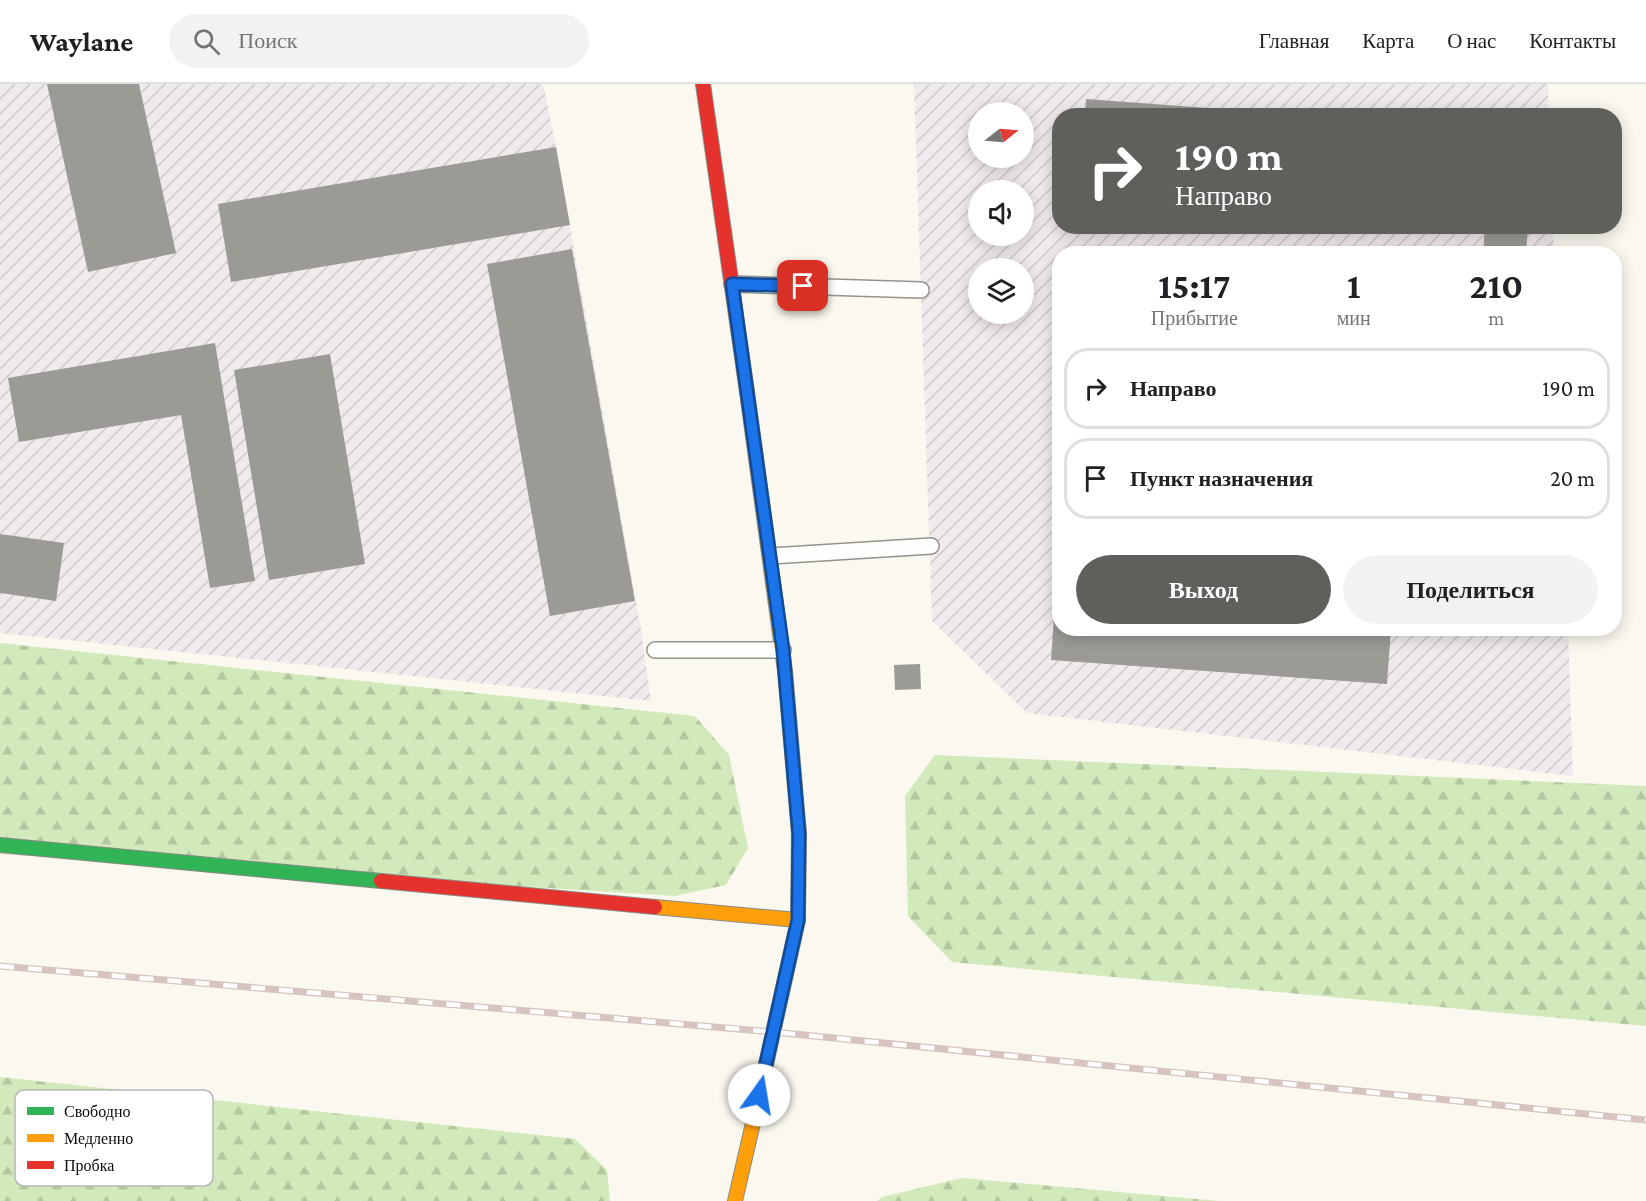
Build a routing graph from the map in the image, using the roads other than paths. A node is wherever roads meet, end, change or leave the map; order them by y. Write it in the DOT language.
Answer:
graph roads {
  1 [pos="703,84"];
  2 [pos="732,284"];
  3 [pos="921,290"];
  4 [pos="931,546"];
  5 [pos="771,556"];
  6 [pos="655,650"];
  7 [pos="783,650"];
  8 [pos="0,844"];
  9 [pos="798,920"];
  10 [pos="735,1201"];
  1 -- 2 [label="street"];
  2 -- 3 [label="lane"];
  2 -- 5 [label="street"];
  4 -- 5 [label="lane"];
  5 -- 7 [label="street"];
  6 -- 7 [label="lane"];
  7 -- 9 [label="street"];
  8 -- 9 [label="street"];
  9 -- 10 [label="street"];
}
